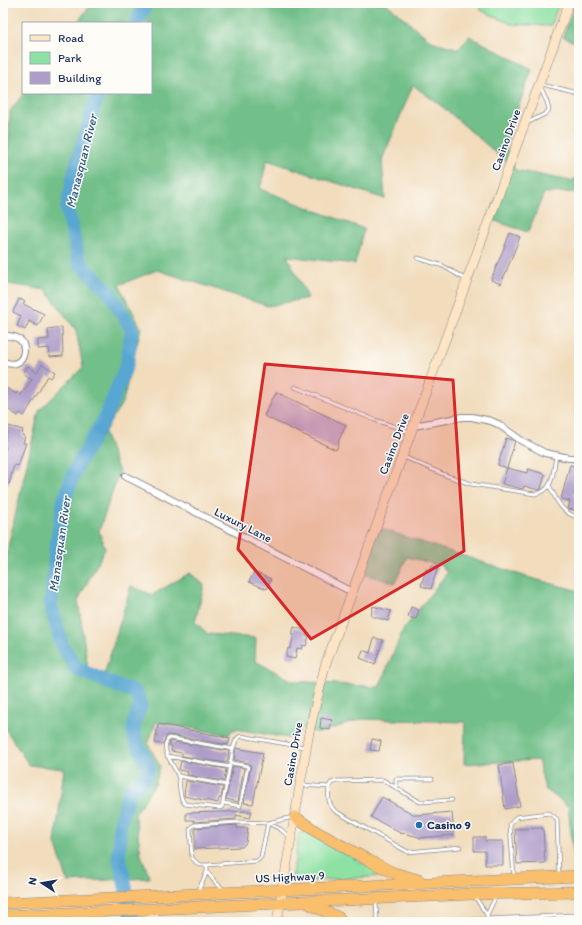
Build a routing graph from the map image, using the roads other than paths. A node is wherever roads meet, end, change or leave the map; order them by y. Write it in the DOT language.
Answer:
graph roads {
  1 [pos="568,3"];
  2 [pos="539,84"];
  3 [pos="579,94"];
  4 [pos="525,124"];
  5 [pos="418,258"];
  6 [pos="467,280"];
  7 [pos="3,335"];
  8 [pos="3,362"];
  9 [pos="295,387"];
  10 [pos="413,429"];
  11 [pos="556,456"];
  12 [pos="402,457"];
  13 [pos="577,459"];
  14 [pos="125,476"];
  15 [pos="549,485"];
  16 [pos="579,517"];
  17 [pos="352,592"];
  18 [pos="306,747"];
  19 [pos="234,749"];
  20 [pos="167,756"];
  21 [pos="231,762"];
  22 [pos="230,767"];
  23 [pos="178,776"];
  24 [pos="432,779"];
  25 [pos="227,785"];
  26 [pos="300,785"];
  27 [pos="329,787"];
  28 [pos="396,788"];
  29 [pos="452,800"];
  30 [pos="224,803"];
  31 [pos="295,817"];
  32 [pos="268,823"];
  33 [pos="291,838"];
  34 [pos="460,848"];
  35 [pos="207,865"];
  36 [pos="207,872"];
  37 [pos="579,876"];
  38 [pos="559,877"];
  39 [pos="514,879"];
  40 [pos="427,883"];
  41 [pos="282,890"];
  42 [pos="579,892"];
  43 [pos="227,893"];
  44 [pos="497,893"];
  45 [pos="197,894"];
  46 [pos="473,894"];
  47 [pos="376,898"];
  48 [pos="305,902"];
  49 [pos="3,903"];
  50 [pos="280,904"];
  51 [pos="487,915"];
  52 [pos="570,915"];
  53 [pos="578,915"];
  54 [pos="3,916"];
  55 [pos="549,916"];
  56 [pos="32,918"];
  57 [pos="487,921"];
  58 [pos="277,922"];
  59 [pos="343,922"];
  60 [pos="376,922"];
  61 [pos="425,922"];
  62 [pos="549,922"];
  63 [pos="570,922"];
  64 [pos="579,922"];
  1 -- 2 [label="street, Casino Drive"];
  2 -- 3 [label="lane"];
  2 -- 4 [label="street, Casino Drive"];
  2 -- 4 [label="lane"];
  4 -- 6 [label="street, Casino Drive"];
  5 -- 6 [label="lane"];
  6 -- 10 [label="street, Casino Drive"];
  7 -- 8 [label="street"];
  9 -- 10 [label="lane"];
  10 -- 11 [label="street"];
  10 -- 12 [label="street, Casino Drive"];
  11 -- 13 [label="street"];
  11 -- 15 [label="lane"];
  12 -- 15 [label="lane"];
  12 -- 17 [label="street, Casino Drive"];
  14 -- 17 [label="street, Luxury Lane"];
  15 -- 16 [label="lane"];
  17 -- 18 [label="street, Casino Drive"];
  18 -- 19 [label="lane"];
  18 -- 26 [label="street, Casino Drive"];
  19 -- 20 [label="lane"];
  19 -- 21 [label="lane"];
  20 -- 22 [label="lane"];
  20 -- 23 [label="lane"];
  21 -- 22 [label="lane"];
  21 -- 30 [label="lane"];
  22 -- 25 [label="lane"];
  23 -- 25 [label="lane"];
  23 -- 30 [label="lane"];
  24 -- 28 [label="lane"];
  25 -- 30 [label="lane"];
  26 -- 27 [label="lane"];
  26 -- 31 [label="street, Casino Drive"];
  27 -- 28 [label="lane"];
  27 -- 34 [label="lane"];
  28 -- 29 [label="lane"];
  31 -- 32 [label="lane"];
  31 -- 33 [label="street, Casino Drive"];
  31 -- 40 [label="highway"];
  32 -- 33 [label="lane"];
  32 -- 35 [label="lane"];
  32 -- 35 [label="lane"];
  33 -- 41 [label="street, Casino Drive"];
  35 -- 36 [label="lane"];
  36 -- 43 [label="lane"];
  36 -- 45 [label="lane"];
  37 -- 38 [label="highway, US Highway 9"];
  38 -- 39 [label="highway, US Highway 9"];
  38 -- 39 [label="lane"];
  39 -- 40 [label="highway, US Highway 9"];
  40 -- 41 [label="highway, US Highway 9"];
  41 -- 43 [label="highway, US Highway 9"];
  41 -- 50 [label="street, Casino Drive"];
  42 -- 44 [label="highway"];
  43 -- 45 [label="highway, US Highway 9"];
  44 -- 46 [label="highway"];
  44 -- 51 [label="lane"];
  45 -- 49 [label="highway, US Highway 9"];
  46 -- 47 [label="highway"];
  46 -- 51 [label="lane"];
  47 -- 48 [label="highway"];
  47 -- 60 [label="lane"];
  48 -- 50 [label="highway"];
  48 -- 59 [label="highway"];
  50 -- 56 [label="highway"];
  50 -- 58 [label="street, Casino Drive"];
  51 -- 57 [label="lane"];
  52 -- 53 [label="lane"];
  52 -- 55 [label="lane"];
  52 -- 63 [label="lane"];
  53 -- 64 [label="lane"];
  54 -- 56 [label="highway"];
  55 -- 57 [label="lane"];
  55 -- 62 [label="lane"];
  57 -- 61 [label="lane"];
}
